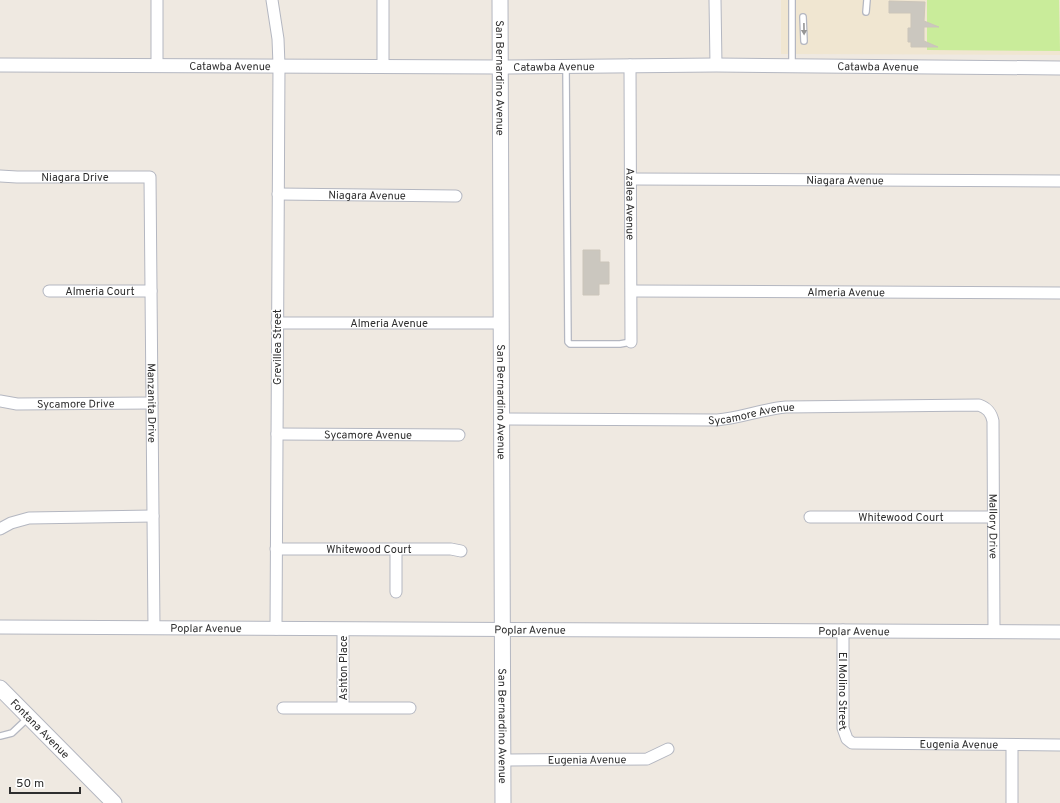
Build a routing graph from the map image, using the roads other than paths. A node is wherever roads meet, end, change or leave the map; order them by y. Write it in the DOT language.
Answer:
graph roads {
  1 [pos="157,0"];
  2 [pos="272,0"];
  3 [pos="383,0"];
  4 [pos="500,0"];
  5 [pos="715,0"];
  6 [pos="792,0"];
  7 [pos="866,0"];
  8 [pos="866,12"];
  9 [pos="803,17"];
  10 [pos="804,41"];
  11 [pos="0,65"];
  12 [pos="716,65"];
  13 [pos="157,66"];
  14 [pos="278,66"];
  15 [pos="383,66"];
  16 [pos="566,66"];
  17 [pos="630,66"];
  18 [pos="792,66"];
  19 [pos="500,67"];
  20 [pos="1060,68"];
  21 [pos="0,176"];
  22 [pos="150,177"];
  23 [pos="631,179"];
  24 [pos="1060,181"];
  25 [pos="278,194"];
  26 [pos="456,196"];
  27 [pos="49,291"];
  28 [pos="151,291"];
  29 [pos="632,291"];
  30 [pos="1060,293"];
  31 [pos="277,323"];
  32 [pos="501,323"];
  33 [pos="631,342"];
  34 [pos="0,401"];
  35 [pos="152,403"];
  36 [pos="501,418"];
  37 [pos="992,421"];
  38 [pos="277,434"];
  39 [pos="459,435"];
  40 [pos="153,516"];
  41 [pos="993,517"];
  42 [pos="810,518"];
  43 [pos="0,529"];
  44 [pos="276,549"];
  45 [pos="396,549"];
  46 [pos="461,551"];
  47 [pos="396,592"];
  48 [pos="0,627"];
  49 [pos="154,628"];
  50 [pos="276,629"];
  51 [pos="343,629"];
  52 [pos="502,629"];
  53 [pos="843,630"];
  54 [pos="994,631"];
  55 [pos="1060,632"];
  56 [pos="0,688"];
  57 [pos="343,707"];
  58 [pos="283,708"];
  59 [pos="410,708"];
  60 [pos="29,717"];
  61 [pos="0,736"];
  62 [pos="858,744"];
  63 [pos="1012,745"];
  64 [pos="1060,745"];
  65 [pos="668,749"];
  66 [pos="503,760"];
  67 [pos="114,803"];
  68 [pos="503,803"];
  69 [pos="1012,803"];
  1 -- 13 [label="street"];
  2 -- 14 [label="street, Grevillea Street"];
  3 -- 15 [label="street"];
  4 -- 19 [label="main road, San Bernardino Avenue"];
  5 -- 12 [label="street"];
  6 -- 18 [label="lane"];
  7 -- 8 [label="lane"];
  9 -- 10 [label="lane, one-way"];
  11 -- 13 [label="street, Catawba Avenue"];
  12 -- 17 [label="street, Catawba Avenue"];
  12 -- 18 [label="street, Catawba Avenue"];
  13 -- 14 [label="street, Catawba Avenue"];
  14 -- 15 [label="street, Catawba Avenue"];
  14 -- 25 [label="street, Grevillea Street"];
  15 -- 19 [label="street, Catawba Avenue"];
  16 -- 17 [label="street, Catawba Avenue"];
  16 -- 19 [label="street, Catawba Avenue"];
  16 -- 33 [label="lane"];
  17 -- 23 [label="street, Azalea Avenue"];
  18 -- 20 [label="street, Catawba Avenue"];
  19 -- 32 [label="main road, San Bernardino Avenue"];
  21 -- 22 [label="street, Niagara Drive"];
  22 -- 28 [label="street, Manzanita Drive"];
  23 -- 24 [label="street, Niagara Avenue"];
  23 -- 29 [label="street, Azalea Avenue"];
  25 -- 26 [label="street, Niagara Avenue"];
  25 -- 31 [label="street, Grevillea Street"];
  27 -- 28 [label="street, Almeria Court"];
  28 -- 35 [label="street, Manzanita Drive"];
  29 -- 30 [label="street, Almeria Avenue"];
  29 -- 33 [label="street, Azalea Avenue"];
  31 -- 32 [label="street, Almeria Avenue"];
  31 -- 38 [label="street, Grevillea Street"];
  32 -- 36 [label="main road, San Bernardino Avenue"];
  34 -- 35 [label="street, Sycamore Drive"];
  35 -- 40 [label="street, Manzanita Drive"];
  36 -- 37 [label="street, Sycamore Avenue"];
  36 -- 52 [label="main road, San Bernardino Avenue"];
  37 -- 41 [label="street, Mallory Drive"];
  38 -- 39 [label="street, Sycamore Avenue"];
  38 -- 44 [label="street, Grevillea Street"];
  40 -- 43 [label="street"];
  40 -- 49 [label="street, Manzanita Drive"];
  41 -- 42 [label="street, Whitewood Court"];
  41 -- 54 [label="street, Mallory Drive"];
  44 -- 45 [label="street, Whitewood Court"];
  44 -- 50 [label="street, Grevillea Street"];
  45 -- 46 [label="street, Whitewood Court"];
  45 -- 47 [label="street"];
  48 -- 49 [label="street, Poplar Avenue"];
  49 -- 50 [label="street, Poplar Avenue"];
  50 -- 51 [label="street, Poplar Avenue"];
  51 -- 52 [label="street, Poplar Avenue"];
  51 -- 57 [label="street, Ashton Place"];
  52 -- 53 [label="street, Poplar Avenue"];
  52 -- 66 [label="main road, San Bernardino Avenue"];
  53 -- 54 [label="street, Poplar Avenue"];
  53 -- 62 [label="street, El Molino Street"];
  54 -- 55 [label="street, Poplar Avenue"];
  56 -- 60 [label="main road, Fontana Avenue"];
  57 -- 58 [label="street, Ashton Place"];
  57 -- 59 [label="street, Ashton Place"];
  60 -- 61 [label="lane"];
  60 -- 67 [label="main road, Fontana Avenue"];
  62 -- 63 [label="street, Eugenia Avenue"];
  63 -- 64 [label="street, Eugenia Avenue"];
  63 -- 69 [label="street"];
  65 -- 66 [label="street, Eugenia Avenue"];
  66 -- 68 [label="main road, San Bernardino Avenue"];
}
